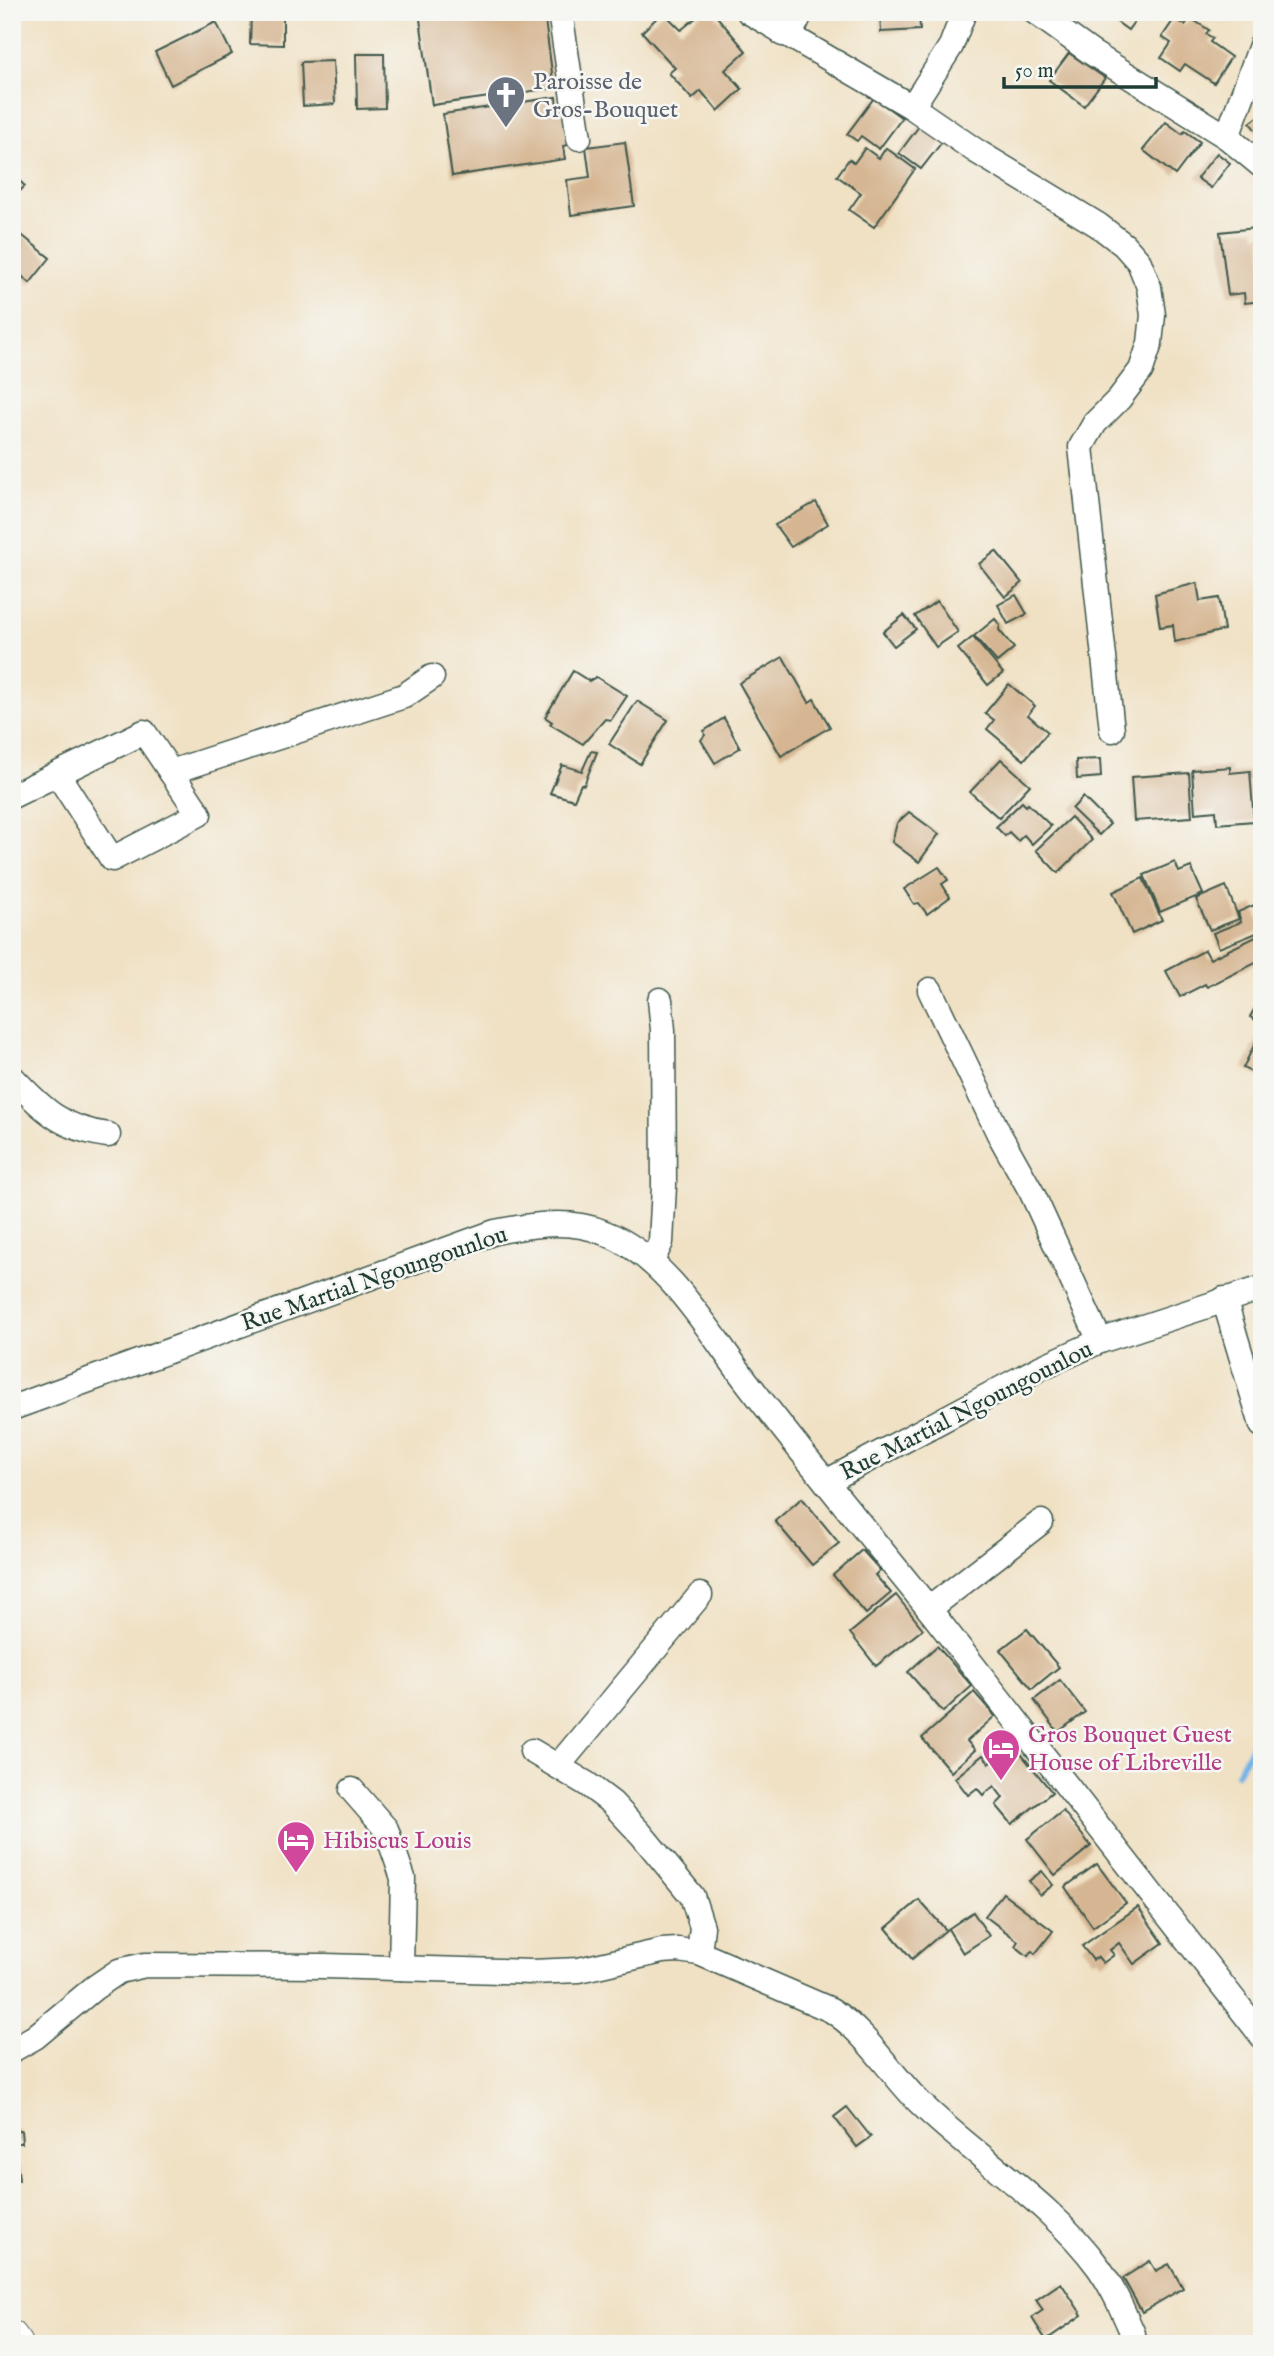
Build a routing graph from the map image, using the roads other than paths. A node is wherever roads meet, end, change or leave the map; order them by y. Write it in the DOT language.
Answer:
graph roads {
  1 [pos="560,12"];
  2 [pos="749,12"];
  3 [pos="801,12"];
  4 [pos="964,12"];
  5 [pos="1035,12"];
  6 [pos="783,34"];
  7 [pos="1262,43"];
  8 [pos="912,107"];
  9 [pos="1227,137"];
  10 [pos="579,138"];
  11 [pos="1262,166"];
  12 [pos="432,677"];
  13 [pos="1112,730"];
  14 [pos="171,772"];
  15 [pos="58,775"];
  16 [pos="12,796"];
  17 [pos="930,990"];
  18 [pos="660,1000"];
  19 [pos="12,1077"];
  20 [pos="108,1135"];
  21 [pos="652,1261"];
  22 [pos="1262,1288"];
  23 [pos="1224,1299"];
  24 [pos="1100,1341"];
  25 [pos="12,1408"];
  26 [pos="1262,1425"];
  27 [pos="826,1482"];
  28 [pos="1041,1522"];
  29 [pos="700,1595"];
  30 [pos="929,1609"];
  31 [pos="532,1751"];
  32 [pos="558,1766"];
  33 [pos="352,1790"];
  34 [pos="699,1954"];
  35 [pos="401,1968"];
  36 [pos="1262,2036"];
  37 [pos="12,2050"];
  38 [pos="1133,2334"];
  39 [pos="12,2336"];
  40 [pos="18,2344"];
  1 -- 10 [label="street"];
  2 -- 6 [label="street"];
  3 -- 6 [label="street"];
  4 -- 8 [label="street"];
  5 -- 9 [label="street"];
  6 -- 8 [label="street"];
  7 -- 9 [label="street"];
  8 -- 13 [label="street"];
  9 -- 11 [label="street"];
  12 -- 14 [label="street"];
  14 -- 15 [label="street"];
  14 -- 15 [label="street"];
  15 -- 16 [label="street"];
  17 -- 24 [label="street"];
  18 -- 21 [label="street"];
  19 -- 20 [label="street"];
  21 -- 25 [label="street, Rue Martial Ngoungounlou"];
  21 -- 27 [label="street, Rue Martial Ngoungounlou"];
  22 -- 23 [label="street, Rue Martial Ngoungounlou"];
  23 -- 24 [label="street, Rue Martial Ngoungounlou"];
  23 -- 26 [label="street"];
  24 -- 27 [label="street, Rue Martial Ngoungounlou"];
  27 -- 30 [label="street"];
  28 -- 30 [label="street"];
  29 -- 32 [label="street"];
  30 -- 36 [label="street"];
  31 -- 32 [label="street"];
  32 -- 34 [label="street"];
  33 -- 35 [label="street"];
  34 -- 35 [label="street"];
  34 -- 38 [label="street"];
  35 -- 37 [label="street"];
  39 -- 40 [label="main road"];
}
